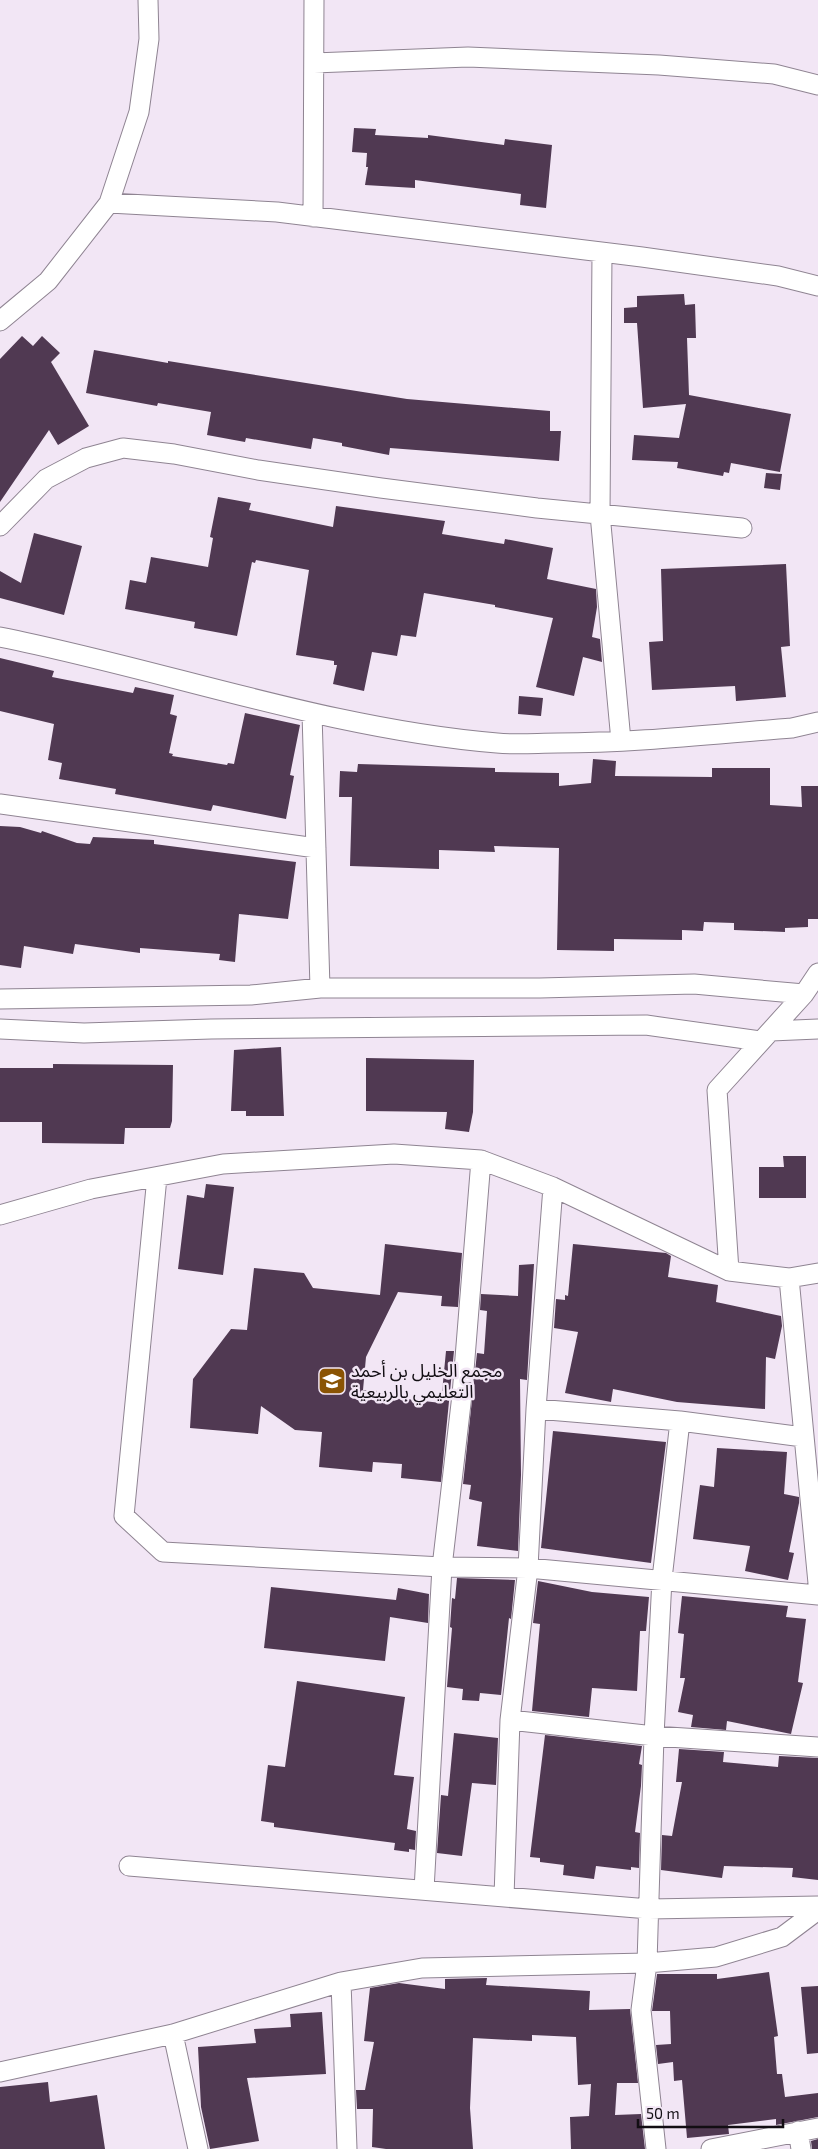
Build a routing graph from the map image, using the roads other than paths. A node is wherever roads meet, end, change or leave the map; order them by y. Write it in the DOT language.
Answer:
graph roads {
  1 [pos="148,0"];
  2 [pos="314,0"];
  3 [pos="314,63"];
  4 [pos="818,85"];
  5 [pos="109,203"];
  6 [pos="313,217"];
  7 [pos="602,253"];
  8 [pos="818,286"];
  9 [pos="0,321"];
  10 [pos="600,514"];
  11 [pos="0,526"];
  12 [pos="742,528"];
  13 [pos="0,636"];
  14 [pos="312,713"];
  15 [pos="818,722"];
  16 [pos="621,742"];
  17 [pos="0,804"];
  18 [pos="316,848"];
  19 [pos="818,973"];
  20 [pos="320,988"];
  21 [pos="804,994"];
  22 [pos="0,999"];
  23 [pos="818,1029"];
  24 [pos="0,1030"];
  25 [pos="766,1036"];
  26 [pos="481,1160"];
  27 [pos="157,1177"];
  28 [pos="553,1187"];
  29 [pos="0,1215"];
  30 [pos="729,1271"];
  31 [pos="818,1273"];
  32 [pos="789,1278"];
  33 [pos="536,1409"];
  34 [pos="680,1421"];
  35 [pos="803,1437"];
  36 [pos="442,1567"];
  37 [pos="528,1568"];
  38 [pos="662,1580"];
  39 [pos="818,1583"];
  40 [pos="818,1595"];
  41 [pos="510,1720"];
  42 [pos="654,1736"];
  43 [pos="818,1746"];
  44 [pos="129,1866"];
  45 [pos="424,1890"];
  46 [pos="504,1897"];
  47 [pos="818,1908"];
  48 [pos="649,1909"];
  49 [pos="647,1963"];
  50 [pos="341,1982"];
  51 [pos="172,2034"];
  52 [pos="0,2072"];
  53 [pos="818,2128"];
  54 [pos="798,2130"];
  55 [pos="198,2149"];
  56 [pos="347,2149"];
  57 [pos="656,2149"];
  58 [pos="711,2149"];
  59 [pos="801,2149"];
  1 -- 5 [label="street"];
  2 -- 3 [label="street"];
  3 -- 4 [label="street"];
  3 -- 6 [label="street"];
  5 -- 6 [label="street"];
  5 -- 9 [label="street"];
  6 -- 7 [label="street"];
  7 -- 8 [label="street"];
  7 -- 10 [label="street"];
  10 -- 11 [label="street"];
  10 -- 12 [label="street"];
  10 -- 16 [label="street"];
  13 -- 14 [label="street"];
  14 -- 16 [label="street"];
  14 -- 18 [label="street"];
  15 -- 16 [label="street"];
  17 -- 18 [label="street"];
  18 -- 20 [label="street"];
  19 -- 21 [label="street"];
  20 -- 21 [label="street"];
  20 -- 22 [label="street"];
  21 -- 25 [label="street"];
  23 -- 25 [label="street"];
  24 -- 25 [label="street"];
  25 -- 30 [label="street"];
  26 -- 27 [label="street"];
  26 -- 28 [label="street"];
  26 -- 36 [label="street"];
  27 -- 29 [label="street"];
  27 -- 36 [label="street"];
  28 -- 30 [label="street"];
  28 -- 33 [label="street"];
  30 -- 32 [label="street"];
  31 -- 32 [label="street"];
  32 -- 35 [label="street"];
  33 -- 34 [label="street"];
  33 -- 37 [label="street"];
  34 -- 35 [label="street"];
  34 -- 38 [label="street"];
  35 -- 39 [label="street"];
  36 -- 37 [label="street"];
  36 -- 45 [label="street"];
  37 -- 38 [label="street"];
  37 -- 41 [label="street"];
  38 -- 40 [label="street"];
  38 -- 42 [label="street"];
  41 -- 42 [label="street"];
  41 -- 46 [label="street"];
  42 -- 43 [label="street"];
  42 -- 48 [label="street"];
  44 -- 45 [label="street"];
  45 -- 46 [label="street"];
  46 -- 48 [label="street"];
  47 -- 48 [label="street"];
  47 -- 49 [label="street"];
  48 -- 49 [label="street"];
  49 -- 50 [label="street"];
  49 -- 57 [label="street"];
  50 -- 51 [label="street"];
  50 -- 56 [label="street"];
  51 -- 52 [label="street"];
  51 -- 55 [label="street"];
  53 -- 54 [label="street"];
  54 -- 58 [label="street"];
  54 -- 59 [label="street"];
}
